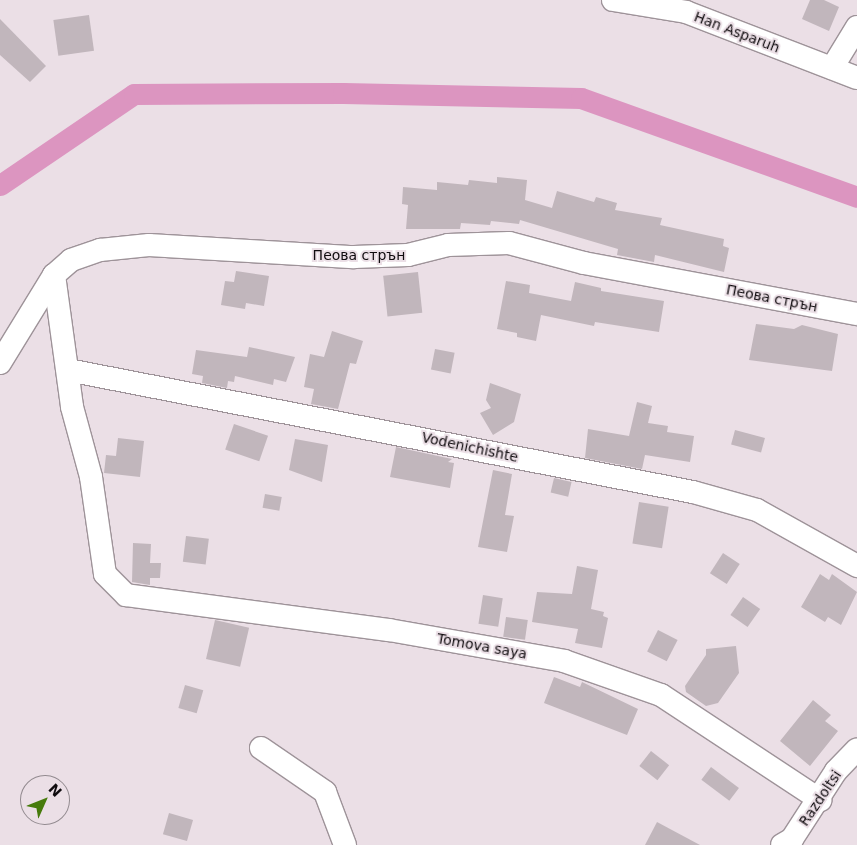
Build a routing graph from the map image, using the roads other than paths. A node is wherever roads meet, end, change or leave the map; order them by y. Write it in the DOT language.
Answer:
graph roads {
  1 [pos="613,0"];
  2 [pos="687,6"];
  3 [pos="857,26"];
  4 [pos="832,68"];
  5 [pos="857,78"];
  6 [pos="54,275"];
  7 [pos="857,314"];
  8 [pos="0,362"];
  9 [pos="68,370"];
  10 [pos="857,566"];
  11 [pos="261,748"];
  12 [pos="857,749"];
  13 [pos="820,800"];
  14 [pos="345,845"];
  15 [pos="782,845"];
  1 -- 2 [label="street, Han Asparuh"];
  2 -- 4 [label="street, Han Asparuh"];
  3 -- 4 [label="street"];
  4 -- 5 [label="street, Han Asparuh"];
  6 -- 7 [label="street, Пеова стрън"];
  6 -- 8 [label="street, Пеова стрън"];
  6 -- 9 [label="street"];
  9 -- 10 [label="street, Vodenichishte"];
  9 -- 13 [label="street, Tomova saya"];
  11 -- 14 [label="street"];
  12 -- 13 [label="street, Razdoltsi"];
  13 -- 15 [label="street, Razdoltsi"];
}
